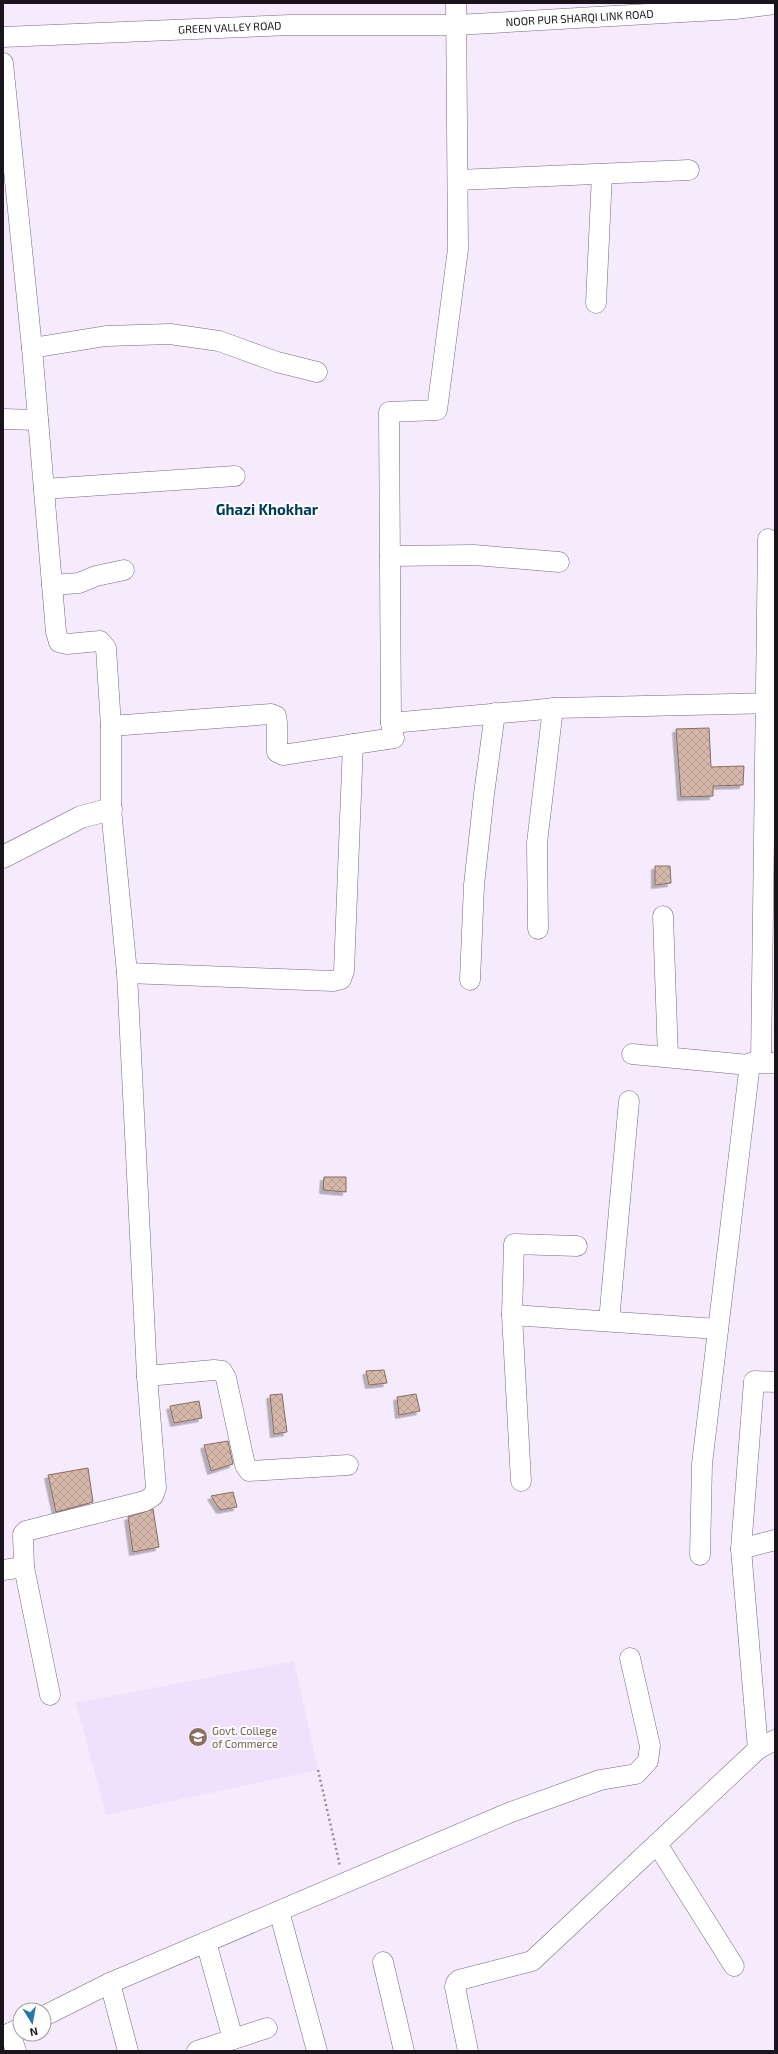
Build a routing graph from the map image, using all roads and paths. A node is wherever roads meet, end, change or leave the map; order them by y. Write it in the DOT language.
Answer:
graph roads {
  1 [pos="456,3"];
  2 [pos="775,4"];
  3 [pos="456,25"];
  4 [pos="3,37"];
  5 [pos="3,63"];
  6 [pos="690,170"];
  7 [pos="602,174"];
  8 [pos="458,180"];
  9 [pos="596,303"];
  10 [pos="32,348"];
  11 [pos="317,372"];
  12 [pos="3,419"];
  13 [pos="38,420"];
  14 [pos="235,476"];
  15 [pos="44,489"];
  16 [pos="768,539"];
  17 [pos="390,556"];
  18 [pos="559,562"];
  19 [pos="124,570"];
  20 [pos="52,585"];
  21 [pos="770,704"];
  22 [pos="553,708"];
  23 [pos="495,713"];
  24 [pos="391,723"];
  25 [pos="111,726"];
  26 [pos="353,744"];
  27 [pos="111,809"];
  28 [pos="3,857"];
  29 [pos="663,916"];
  30 [pos="538,929"];
  31 [pos="127,973"];
  32 [pos="470,980"];
  33 [pos="632,1054"];
  34 [pos="668,1057"];
  35 [pos="762,1064"];
  36 [pos="629,1101"];
  37 [pos="577,1246"];
  38 [pos="512,1315"];
  39 [pos="609,1321"];
  40 [pos="718,1329"];
  41 [pos="148,1376"];
  42 [pos="775,1382"];
  43 [pos="348,1465"];
  44 [pos="521,1481"];
  45 [pos="775,1540"];
  46 [pos="741,1549"];
  47 [pos="700,1556"];
  48 [pos="24,1566"];
  49 [pos="3,1570"];
  50 [pos="630,1658"];
  51 [pos="50,1695"];
  52 [pos="766,1745"];
  53 [pos="318,1770"];
  54 [pos="657,1844"];
  55 [pos="344,1884"];
  56 [pos="279,1911"];
  57 [pos="206,1942"];
  58 [pos="383,1962"];
  59 [pos="734,1966"];
  60 [pos="110,1983"];
  61 [pos="52,2012"];
  62 [pos="267,2028"];
  63 [pos="233,2039"];
  64 [pos="128,2051"];
  65 [pos="197,2051"];
  66 [pos="317,2051"];
  67 [pos="404,2051"];
  68 [pos="468,2051"];
  1 -- 3 [label="street"];
  2 -- 3 [label="street, NOOR PUR SHARQI LINK ROAD"];
  3 -- 4 [label="street, GREEN VALLEY ROAD"];
  3 -- 8 [label="street"];
  5 -- 10 [label="street"];
  6 -- 7 [label="street"];
  7 -- 8 [label="street"];
  7 -- 9 [label="street"];
  8 -- 17 [label="street"];
  10 -- 11 [label="street"];
  10 -- 13 [label="street"];
  12 -- 13 [label="street"];
  13 -- 15 [label="street"];
  14 -- 15 [label="street"];
  15 -- 20 [label="street"];
  16 -- 21 [label="street"];
  17 -- 18 [label="street"];
  17 -- 24 [label="street"];
  19 -- 20 [label="street"];
  20 -- 25 [label="street"];
  21 -- 22 [label="street"];
  21 -- 35 [label="street"];
  22 -- 23 [label="street"];
  22 -- 30 [label="street"];
  23 -- 24 [label="street"];
  23 -- 32 [label="street"];
  24 -- 26 [label="street"];
  25 -- 26 [label="street"];
  25 -- 27 [label="street"];
  26 -- 31 [label="street"];
  27 -- 28 [label="street"];
  27 -- 31 [label="street"];
  29 -- 34 [label="street"];
  31 -- 41 [label="street"];
  33 -- 34 [label="street"];
  34 -- 35 [label="street"];
  35 -- 40 [label="street"];
  36 -- 39 [label="street"];
  37 -- 38 [label="street"];
  38 -- 39 [label="street"];
  38 -- 44 [label="street"];
  39 -- 40 [label="street"];
  40 -- 47 [label="street"];
  41 -- 43 [label="street"];
  41 -- 48 [label="street"];
  42 -- 46 [label="street"];
  45 -- 46 [label="street"];
  46 -- 52 [label="street"];
  48 -- 49 [label="street"];
  48 -- 51 [label="street"];
  50 -- 55 [label="street"];
  52 -- 54 [label="street"];
  53 -- 55 [label="path"];
  54 -- 59 [label="street"];
  54 -- 68 [label="street"];
  55 -- 56 [label="street"];
  56 -- 57 [label="street"];
  56 -- 66 [label="street"];
  57 -- 60 [label="street"];
  57 -- 63 [label="street"];
  58 -- 67 [label="street"];
  60 -- 61 [label="street"];
  60 -- 64 [label="street"];
  62 -- 63 [label="street"];
  63 -- 65 [label="street"];
}
